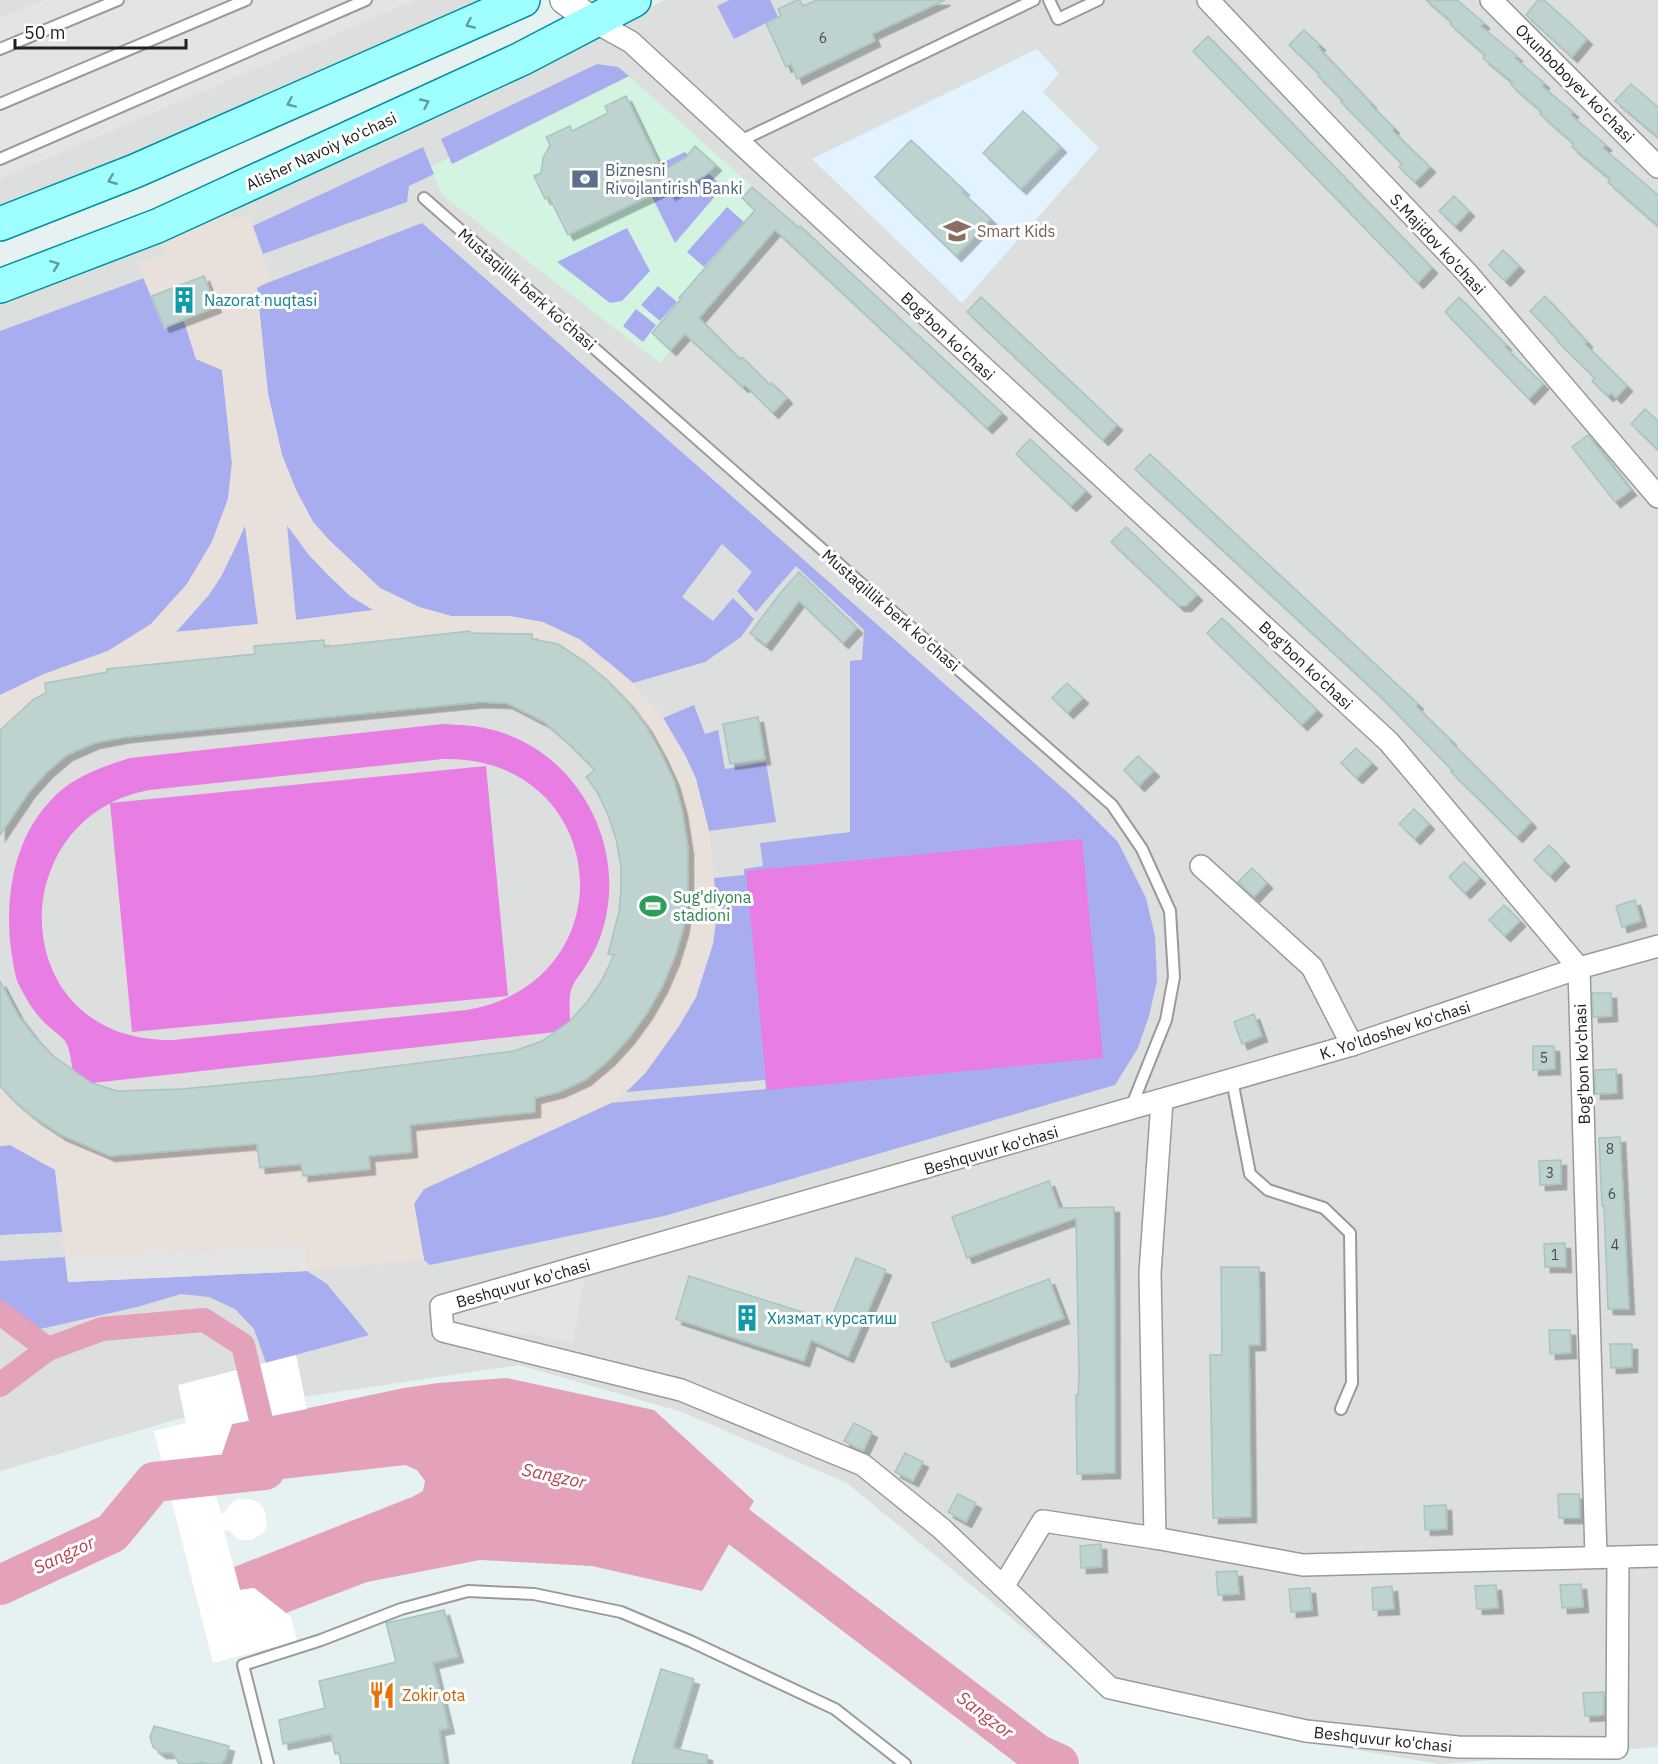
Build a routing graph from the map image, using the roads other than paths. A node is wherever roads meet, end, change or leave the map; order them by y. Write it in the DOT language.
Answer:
graph roads {
  1 [pos="118,0"];
  2 [pos="246,0"];
  3 [pos="366,0"];
  4 [pos="523,0"];
  5 [pos="564,0"];
  6 [pos="634,0"];
  7 [pos="1034,0"];
  8 [pos="1049,0"];
  9 [pos="1098,0"];
  10 [pos="1208,0"];
  11 [pos="1491,0"];
  12 [pos="593,21"];
  13 [pos="0,49"];
  14 [pos="0,104"];
  15 [pos="738,142"];
  16 [pos="0,159"];
  17 [pos="1658,167"];
  18 [pos="424,198"];
  19 [pos="0,224"];
  20 [pos="0,286"];
  21 [pos="1658,497"];
  22 [pos="1201,866"];
  23 [pos="1658,946"];
  24 [pos="1579,968"];
  25 [pos="1352,1045"];
  26 [pos="1232,1080"];
  27 [pos="1162,1101"];
  28 [pos="1130,1110"];
  29 [pos="1341,1409"];
  30 [pos="1155,1538"];
  31 [pos="1658,1556"];
  32 [pos="1596,1557"];
  33 [pos="1618,1557"];
  34 [pos="1003,1587"];
  35 [pos="268,1764"];
  36 [pos="905,1764"];
  1 -- 13 [label="lane"];
  2 -- 14 [label="lane"];
  3 -- 16 [label="lane"];
  4 -- 19 [label="main road, one-way"];
  5 -- 12 [label="street, Bog'bon ko'chasi"];
  6 -- 12 [label="main road, Alisher Navoiy ko'chasi"];
  7 -- 15 [label="lane"];
  8 -- 9 [label="lane"];
  10 -- 21 [label="street, S.Majidov ko'chasi"];
  11 -- 17 [label="street, Oxunboboyev ko'chasi"];
  12 -- 15 [label="street, Bog'bon ko'chasi"];
  20 -- 12 [label="main road, Alisher Navoiy ko'chasi, one-way"];
  15 -- 24 [label="street, Bog'bon ko'chasi"];
  18 -- 28 [label="lane, Mustaqillik berk ko'chasi"];
  22 -- 25 [label="street"];
  23 -- 24 [label="street, K. Yo'ldoshev ko'chasi"];
  24 -- 25 [label="street, K. Yo'ldoshev ko'chasi"];
  24 -- 32 [label="street, Bog'bon ko'chasi"];
  25 -- 26 [label="street, K. Yo'ldoshev ko'chasi"];
  26 -- 27 [label="street, K. Yo'ldoshev ko'chasi"];
  26 -- 29 [label="lane"];
  27 -- 28 [label="street, K. Yo'ldoshev ko'chasi"];
  27 -- 30 [label="street"];
  28 -- 34 [label="street, Beshquvur ko'chasi"];
  30 -- 32 [label="street"];
  30 -- 34 [label="street"];
  31 -- 33 [label="street"];
  32 -- 33 [label="street"];
  33 -- 34 [label="street, Beshquvur ko'chasi"];
  35 -- 36 [label="lane"];
}
